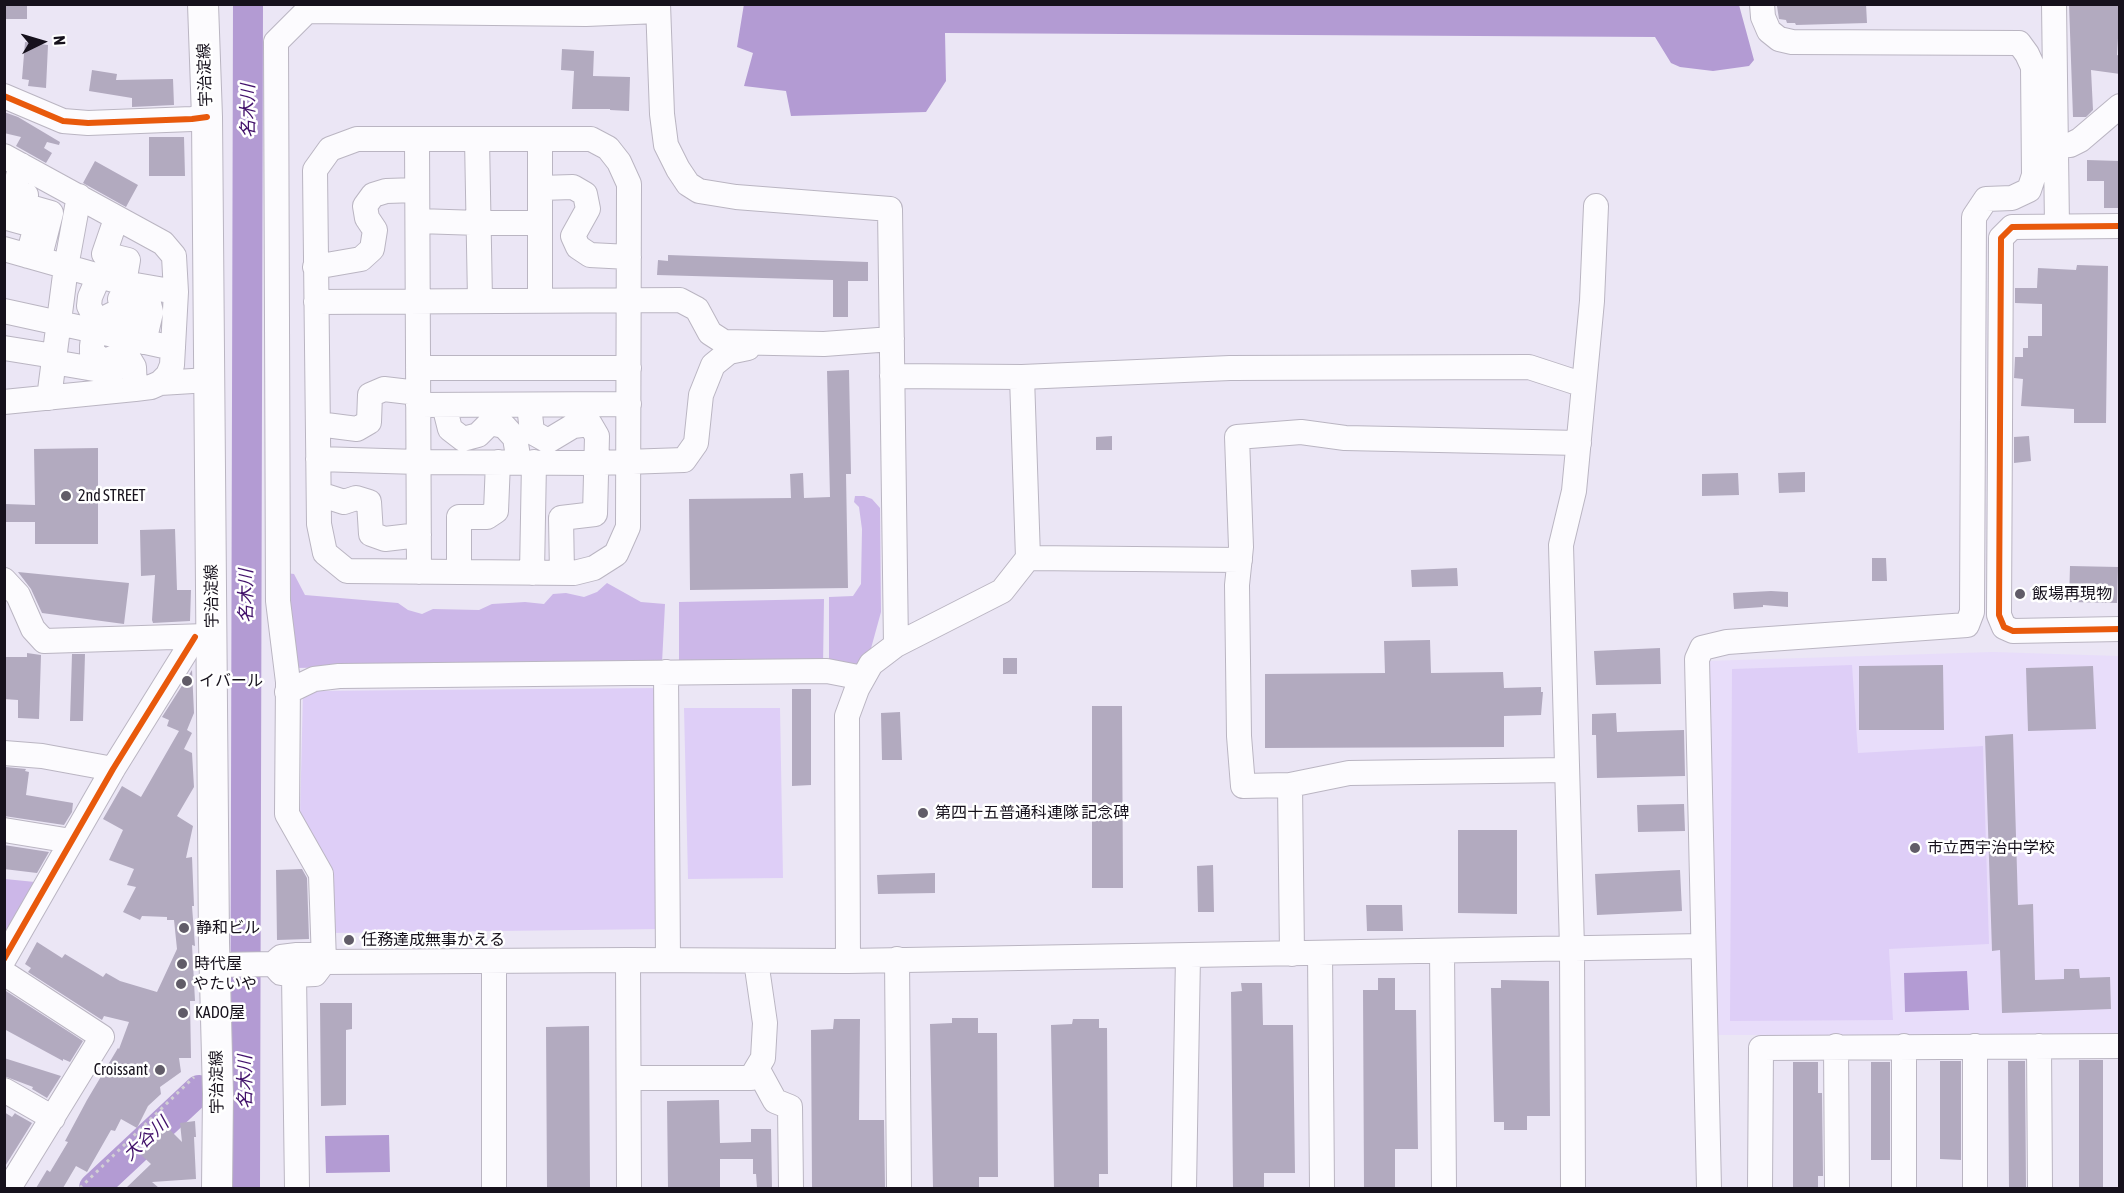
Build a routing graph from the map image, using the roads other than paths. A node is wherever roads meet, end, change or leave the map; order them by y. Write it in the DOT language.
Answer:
graph roads {
  1 [pos="203,4"];
  2 [pos="1762,4"];
  3 [pos="2054,4"];
  4 [pos="658,8"];
  5 [pos="454,9"];
  6 [pos="4,96"];
  7 [pos="2120,106"];
  8 [pos="207,117"];
  9 [pos="417,139"];
  10 [pos="477,139"];
  11 [pos="540,139"];
  12 [pos="2055,146"];
  13 [pos="14,163"];
  14 [pos="540,188"];
  15 [pos="417,190"];
  16 [pos="79,196"];
  17 [pos="1596,206"];
  18 [pos="116,219"];
  19 [pos="417,221"];
  20 [pos="479,223"];
  21 [pos="540,223"];
  22 [pos="2057,226"];
  23 [pos="2120,226"];
  24 [pos="4,249"];
  25 [pos="34,257"];
  26 [pos="629,257"];
  27 [pos="66,267"];
  28 [pos="315,267"];
  29 [pos="114,280"];
  30 [pos="208,283"];
  31 [pos="176,287"];
  32 [pos="629,299"];
  33 [pos="480,300"];
  34 [pos="540,300"];
  35 [pos="418,301"];
  36 [pos="316,302"];
  37 [pos="4,311"];
  38 [pos="59,323"];
  39 [pos="94,331"];
  40 [pos="892,339"];
  41 [pos="139,340"];
  42 [pos="824,344"];
  43 [pos="4,348"];
  44 [pos="173,348"];
  45 [pos="54,359"];
  46 [pos="418,368"];
  47 [pos="629,368"];
  48 [pos="892,376"];
  49 [pos="1022,377"];
  50 [pos="209,380"];
  51 [pos="160,382"];
  52 [pos="1584,385"];
  53 [pos="127,390"];
  54 [pos="49,398"];
  55 [pos="418,399"];
  56 [pos="4,402"];
  57 [pos="629,404"];
  58 [pos="444,405"];
  59 [pos="529,405"];
  60 [pos="318,424"];
  61 [pos="1579,443"];
  62 [pos="318,459"];
  63 [pos="418,462"];
  64 [pos="517,462"];
  65 [pos="597,463"];
  66 [pos="629,463"];
  67 [pos="318,494"];
  68 [pos="419,535"];
  69 [pos="1028,558"];
  70 [pos="1240,560"];
  71 [pos="419,572"];
  72 [pos="459,572"];
  73 [pos="532,573"];
  74 [pos="562,573"];
  75 [pos="4,579"];
  76 [pos="2120,630"];
  77 [pos="204,636"];
  78 [pos="896,645"];
  79 [pos="666,672"];
  80 [pos="862,678"];
  81 [pos="287,692"];
  82 [pos="4,753"];
  83 [pos="113,769"];
  84 [pos="1567,770"];
  85 [pos="1290,785"];
  86 [pos="4,830"];
  87 [pos="71,841"];
  88 [pos="1703,946"];
  89 [pos="1572,948"];
  90 [pos="1442,951"];
  91 [pos="1320,953"];
  92 [pos="1292,954"];
  93 [pos="1188,956"];
  94 [pos="4,959"];
  95 [pos="897,959"];
  96 [pos="628,960"];
  97 [pos="668,960"];
  98 [pos="756,961"];
  99 [pos="848,961"];
  100 [pos="324,962"];
  101 [pos="494,962"];
  102 [pos="226,964"];
  103 [pos="273,964"];
  104 [pos="4,973"];
  105 [pos="294,975"];
  106 [pos="1836,1046"];
  107 [pos="1904,1046"];
  108 [pos="1976,1046"];
  109 [pos="2039,1046"];
  110 [pos="2120,1046"];
  111 [pos="757,1068"];
  112 [pos="629,1078"];
  113 [pos="4,1089"];
  114 [pos="52,1118"];
  115 [pos="9,1188"];
  116 [pos="217,1188"];
  117 [pos="297,1188"];
  118 [pos="494,1188"];
  119 [pos="629,1188"];
  120 [pos="791,1188"];
  121 [pos="899,1188"];
  122 [pos="1184,1188"];
  123 [pos="1322,1188"];
  124 [pos="1444,1188"];
  125 [pos="1573,1188"];
  126 [pos="1709,1188"];
  127 [pos="1760,1188"];
  128 [pos="1837,1188"];
  129 [pos="1904,1188"];
  130 [pos="1975,1188"];
  131 [pos="2040,1188"];
  1 -- 8 [label="main road, 宇治淀線"];
  2 -- 88 [label="street"];
  3 -- 12 [label="street"];
  4 -- 5 [label="street"];
  4 -- 40 [label="street"];
  5 -- 81 [label="street"];
  6 -- 8 [label="street"];
  7 -- 12 [label="street"];
  8 -- 30 [label="main road, 宇治淀線"];
  9 -- 10 [label="street"];
  9 -- 15 [label="street"];
  9 -- 28 [label="street"];
  10 -- 11 [label="street"];
  10 -- 20 [label="street"];
  11 -- 14 [label="street"];
  11 -- 26 [label="street"];
  12 -- 22 [label="street"];
  13 -- 16 [label="street"];
  13 -- 25 [label="street"];
  14 -- 21 [label="street"];
  14 -- 26 [label="street"];
  15 -- 19 [label="street"];
  15 -- 28 [label="street"];
  16 -- 18 [label="street"];
  16 -- 27 [label="street"];
  17 -- 52 [label="street"];
  18 -- 29 [label="street"];
  18 -- 31 [label="street"];
  19 -- 20 [label="street"];
  19 -- 35 [label="street"];
  20 -- 21 [label="street"];
  20 -- 33 [label="street"];
  21 -- 34 [label="street"];
  22 -- 23 [label="street"];
  22 -- 76 [label="street"];
  24 -- 25 [label="street"];
  25 -- 27 [label="street"];
  26 -- 32 [label="street"];
  27 -- 29 [label="street"];
  27 -- 38 [label="street"];
  28 -- 36 [label="street"];
  29 -- 31 [label="street"];
  29 -- 41 [label="street"];
  30 -- 31 [label="street"];
  30 -- 50 [label="main road, 宇治淀線"];
  31 -- 44 [label="street"];
  32 -- 34 [label="street"];
  32 -- 42 [label="street"];
  32 -- 47 [label="street"];
  33 -- 34 [label="street"];
  33 -- 35 [label="street"];
  35 -- 36 [label="street"];
  35 -- 46 [label="street"];
  36 -- 60 [label="street"];
  37 -- 38 [label="street"];
  38 -- 39 [label="street"];
  38 -- 45 [label="street"];
  39 -- 41 [label="street"];
  39 -- 53 [label="street"];
  40 -- 42 [label="street"];
  40 -- 48 [label="street"];
  41 -- 44 [label="street"];
  42 -- 66 [label="street"];
  43 -- 45 [label="street"];
  44 -- 51 [label="street"];
  45 -- 53 [label="street"];
  45 -- 54 [label="street"];
  46 -- 47 [label="street"];
  46 -- 55 [label="street"];
  47 -- 57 [label="street"];
  48 -- 49 [label="street"];
  48 -- 78 [label="street"];
  49 -- 52 [label="street"];
  49 -- 69 [label="street"];
  50 -- 51 [label="street"];
  50 -- 77 [label="main road, 宇治淀線"];
  51 -- 53 [label="street"];
  52 -- 61 [label="street"];
  53 -- 54 [label="street"];
  54 -- 56 [label="street"];
  55 -- 58 [label="street"];
  55 -- 60 [label="street"];
  55 -- 63 [label="street"];
  57 -- 59 [label="street"];
  57 -- 66 [label="street"];
  58 -- 59 [label="street"];
  58 -- 64 [label="street"];
  59 -- 65 [label="street"];
  60 -- 62 [label="street"];
  61 -- 70 [label="street"];
  61 -- 84 [label="street"];
  62 -- 63 [label="street"];
  62 -- 67 [label="street"];
  63 -- 64 [label="street"];
  63 -- 68 [label="street"];
  64 -- 65 [label="street"];
  64 -- 72 [label="street"];
  64 -- 73 [label="street"];
  65 -- 66 [label="street"];
  65 -- 74 [label="street"];
  66 -- 74 [label="street"];
  67 -- 68 [label="street"];
  67 -- 71 [label="street"];
  68 -- 71 [label="street"];
  69 -- 70 [label="street"];
  69 -- 78 [label="street"];
  70 -- 85 [label="street"];
  71 -- 72 [label="street"];
  72 -- 73 [label="street"];
  73 -- 74 [label="street"];
  75 -- 77 [label="street"];
  77 -- 83 [label="street"];
  77 -- 102 [label="main road, 宇治淀線"];
  78 -- 80 [label="street"];
  79 -- 80 [label="street"];
  79 -- 81 [label="street"];
  79 -- 97 [label="street"];
  80 -- 99 [label="street"];
  81 -- 100 [label="street"];
  82 -- 83 [label="street"];
  83 -- 87 [label="street"];
  84 -- 85 [label="street"];
  84 -- 89 [label="street"];
  85 -- 92 [label="street"];
  86 -- 87 [label="street"];
  87 -- 94 [label="street"];
  88 -- 89 [label="street"];
  88 -- 126 [label="street"];
  89 -- 90 [label="street"];
  89 -- 125 [label="street"];
  90 -- 91 [label="street"];
  90 -- 124 [label="street"];
  91 -- 92 [label="street"];
  91 -- 123 [label="street"];
  92 -- 93 [label="street"];
  93 -- 95 [label="street"];
  93 -- 122 [label="street"];
  95 -- 99 [label="street"];
  95 -- 121 [label="street"];
  96 -- 97 [label="street"];
  96 -- 101 [label="street"];
  96 -- 112 [label="street"];
  97 -- 98 [label="street"];
  98 -- 99 [label="street"];
  98 -- 111 [label="street"];
  100 -- 101 [label="street"];
  100 -- 103 [label="street"];
  100 -- 105 [label="street"];
  101 -- 118 [label="street"];
  102 -- 103 [label="street"];
  102 -- 116 [label="main road, 宇治淀線"];
  103 -- 105 [label="street"];
  104 -- 114 [label="street"];
  105 -- 117 [label="street"];
  106 -- 107 [label="street"];
  106 -- 127 [label="street"];
  106 -- 128 [label="street"];
  107 -- 108 [label="street"];
  107 -- 129 [label="street"];
  108 -- 109 [label="street"];
  108 -- 130 [label="street"];
  109 -- 110 [label="street"];
  109 -- 131 [label="street"];
  111 -- 112 [label="street"];
  111 -- 120 [label="street"];
  112 -- 119 [label="street"];
  113 -- 114 [label="street"];
  114 -- 115 [label="street"];
}
